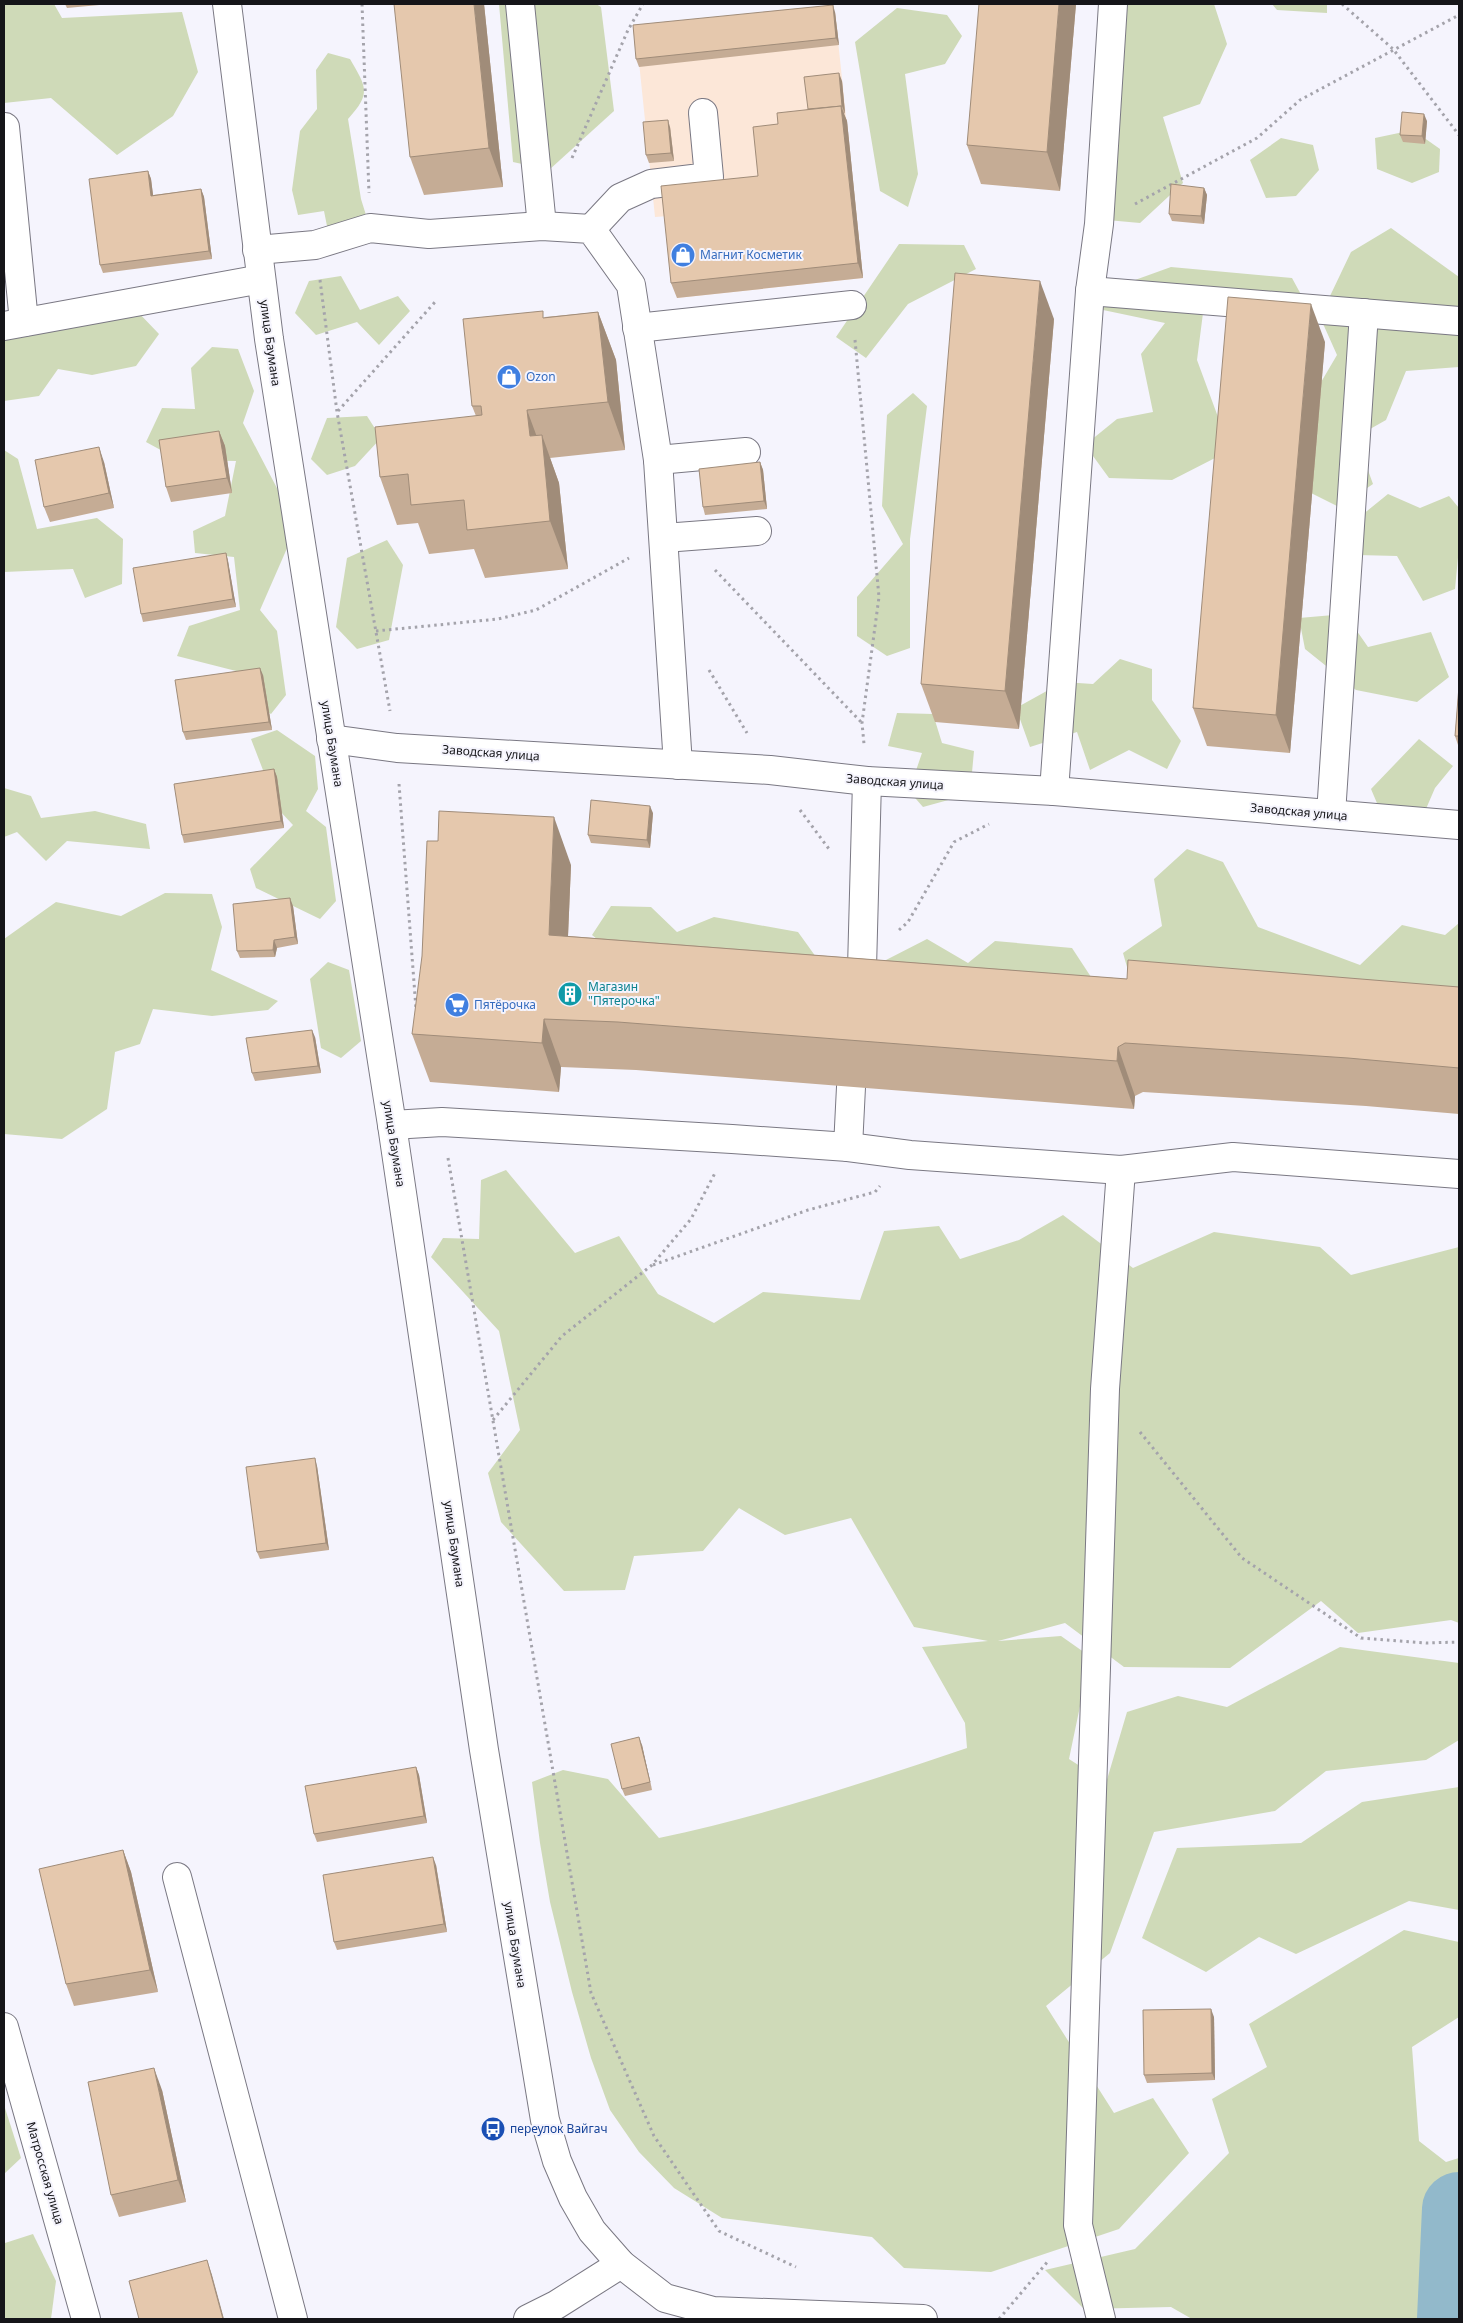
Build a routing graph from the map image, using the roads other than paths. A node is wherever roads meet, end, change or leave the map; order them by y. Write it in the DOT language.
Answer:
graph roads {
  1 [pos="227,4"];
  2 [pos="520,4"];
  3 [pos="1113,4"];
  4 [pos="703,113"];
  5 [pos="5,127"];
  6 [pos="542,226"];
  7 [pos="591,229"];
  8 [pos="257,250"];
  9 [pos="261,279"];
  10 [pos="1090,291"];
  11 [pos="852,305"];
  12 [pos="1364,313"];
  13 [pos="1459,321"];
  14 [pos="14,324"];
  15 [pos="636,328"];
  16 [pos="746,452"];
  17 [pos="658,460"];
  18 [pos="757,531"];
  19 [pos="664,538"];
  20 [pos="331,739"];
  21 [pos="678,765"];
  22 [pos="867,781"];
  23 [pos="1054,791"];
  24 [pos="1331,814"];
  25 [pos="1459,825"];
  26 [pos="856,1007"];
  27 [pos="851,1087"];
  28 [pos="392,1124"];
  29 [pos="848,1147"];
  30 [pos="1120,1170"];
  31 [pos="1459,1174"];
  32 [pos="177,1877"];
  33 [pos="4,2027"];
  34 [pos="621,2264"];
  35 [pos="86,2319"];
  36 [pos="293,2319"];
  37 [pos="528,2319"];
  38 [pos="923,2319"];
  39 [pos="1101,2319"];
  1 -- 8 [label="street, улица Баумана"];
  2 -- 6 [label="street"];
  3 -- 10 [label="street"];
  4 -- 7 [label="street"];
  5 -- 14 [label="street"];
  6 -- 7 [label="street"];
  6 -- 8 [label="street"];
  7 -- 15 [label="street"];
  8 -- 9 [label="street, улица Баумана"];
  9 -- 14 [label="street"];
  9 -- 20 [label="street, улица Баумана"];
  10 -- 12 [label="street"];
  10 -- 23 [label="street"];
  11 -- 15 [label="street"];
  12 -- 13 [label="street"];
  12 -- 24 [label="street"];
  15 -- 17 [label="street"];
  16 -- 17 [label="street"];
  17 -- 19 [label="street"];
  18 -- 19 [label="street"];
  19 -- 21 [label="street"];
  20 -- 21 [label="street, Заводская улица"];
  20 -- 28 [label="street, улица Баумана"];
  21 -- 22 [label="street, Заводская улица"];
  22 -- 23 [label="street, Заводская улица"];
  22 -- 26 [label="street"];
  23 -- 24 [label="street, Заводская улица"];
  24 -- 25 [label="street, Заводская улица"];
  27 -- 29 [label="street"];
  28 -- 29 [label="street"];
  28 -- 34 [label="street, улица Баумана"];
  29 -- 30 [label="street"];
  30 -- 31 [label="street"];
  30 -- 39 [label="street"];
  32 -- 36 [label="street"];
  33 -- 35 [label="street, Матросская улица"];
  34 -- 37 [label="street"];
  34 -- 38 [label="street"];
}
